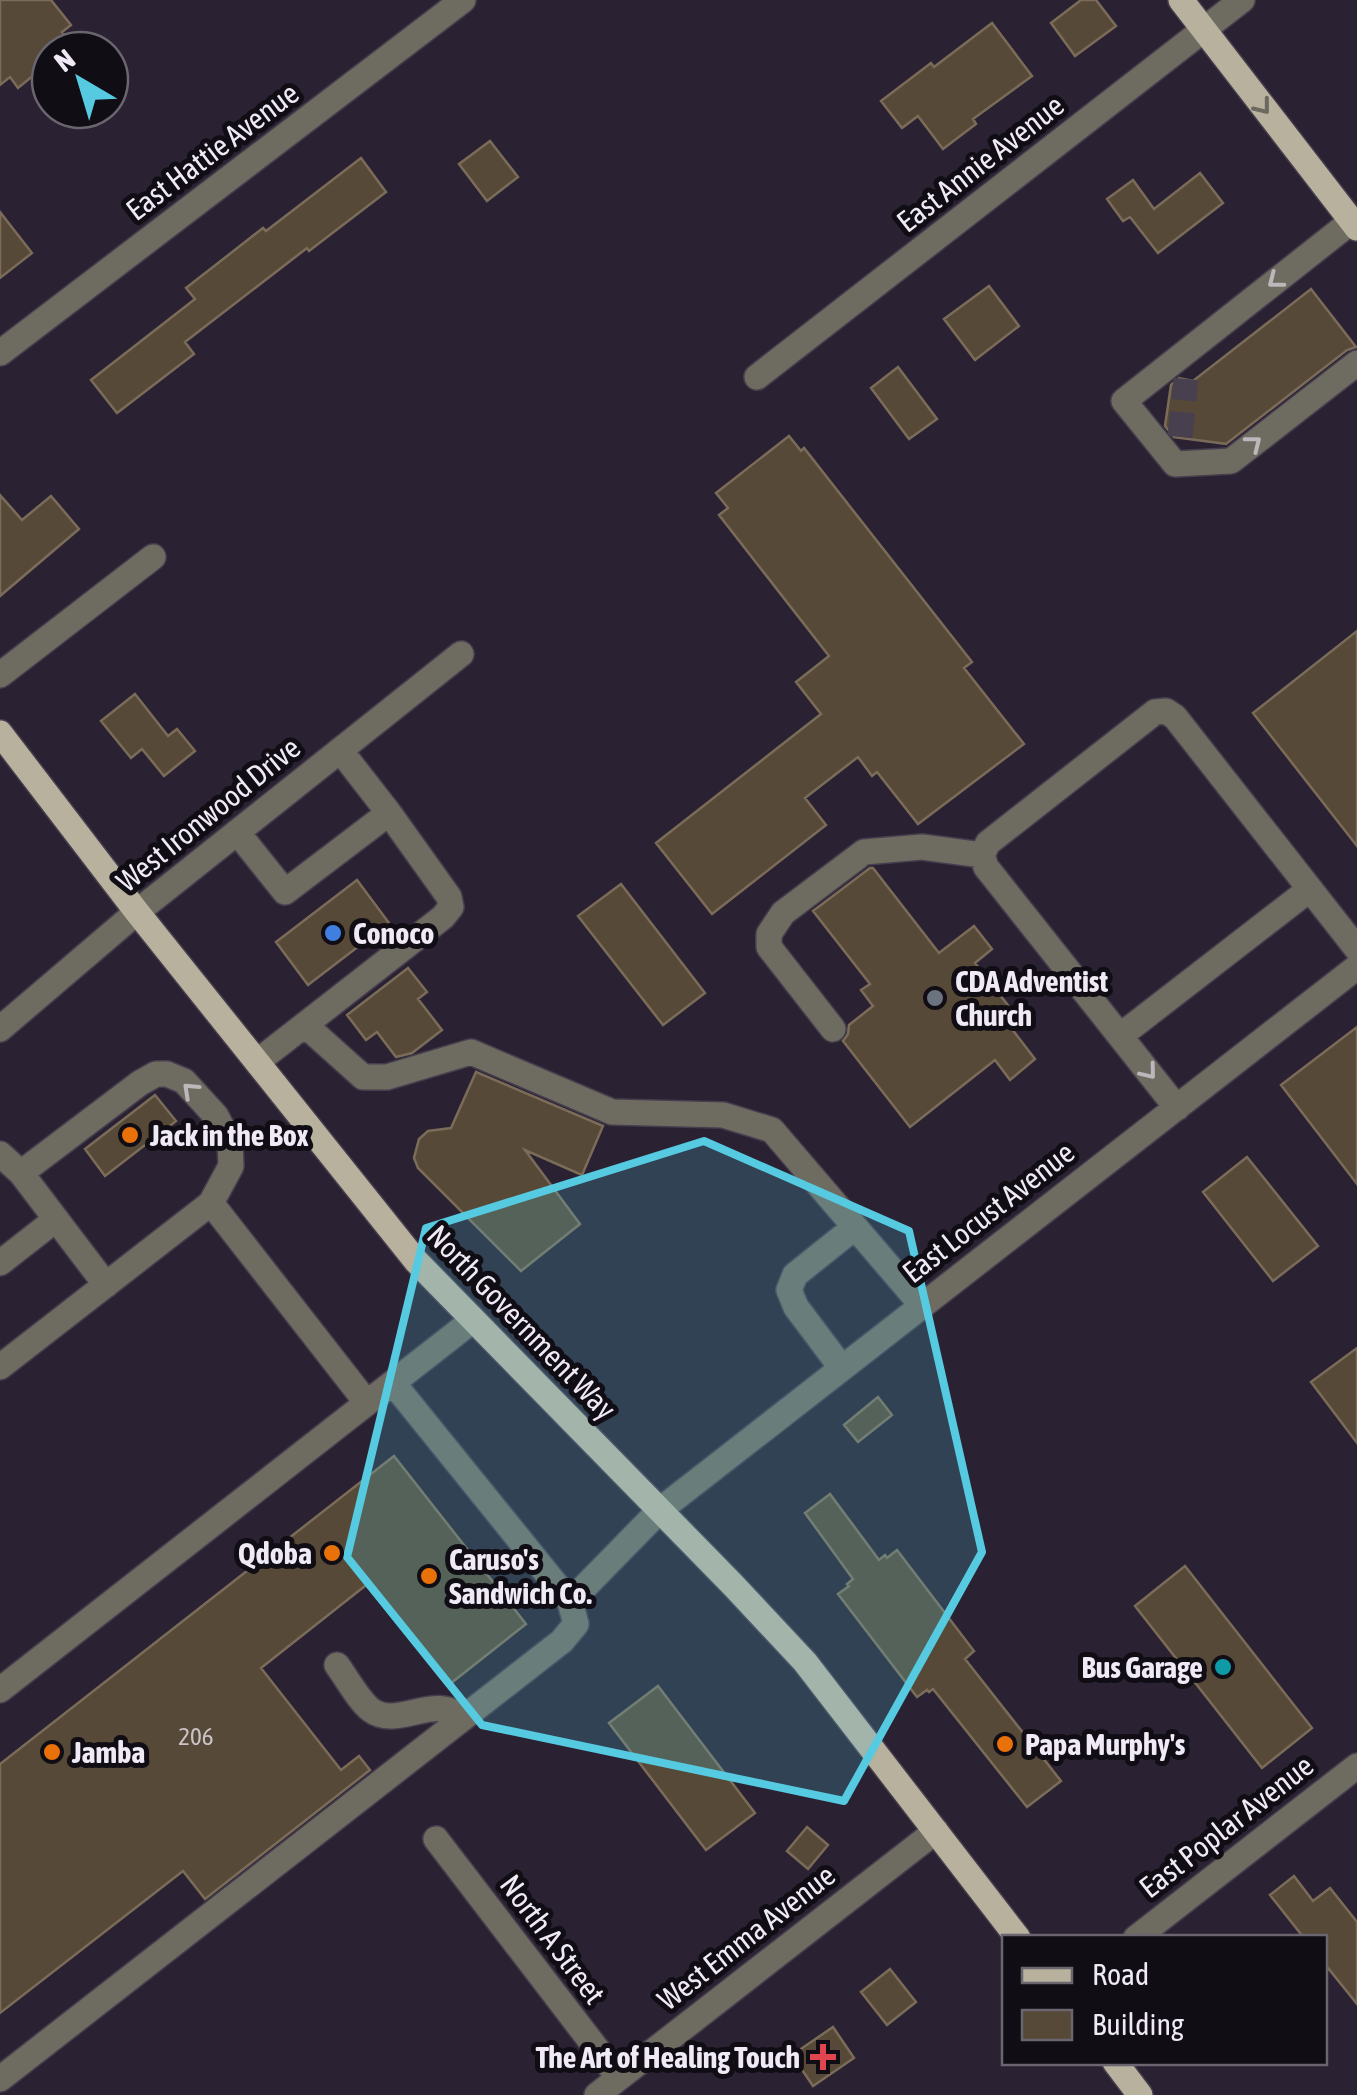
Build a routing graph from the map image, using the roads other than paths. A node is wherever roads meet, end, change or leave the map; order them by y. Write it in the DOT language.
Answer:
graph roads {
  1 [pos="463,0"];
  2 [pos="1181,0"];
  3 [pos="1242,0"];
  4 [pos="1204,30"];
  5 [pos="1354,224"];
  6 [pos="1190,348"];
  7 [pos="0,353"];
  8 [pos="1357,363"];
  9 [pos="757,377"];
  10 [pos="1186,380"];
  11 [pos="1180,438"];
  12 [pos="1175,464"];
  13 [pos="153,557"];
  14 [pos="461,654"];
  15 [pos="0,675"];
  16 [pos="0,733"];
  17 [pos="340,750"];
  18 [pos="390,813"];
  19 [pos="237,832"];
  20 [pos="982,855"];
  21 [pos="1310,889"];
  22 [pos="136,912"];
  23 [pos="1357,949"];
  24 [pos="1357,967"];
  25 [pos="305,1024"];
  26 [pos="833,1028"];
  27 [pos="0,1029"];
  28 [pos="1120,1036"];
  29 [pos="257,1062"];
  30 [pos="1177,1108"];
  31 [pos="0,1154"];
  32 [pos="21,1173"];
  33 [pos="211,1204"];
  34 [pos="55,1220"];
  35 [pos="855,1227"];
  36 [pos="0,1263"];
  37 [pos="106,1285"];
  38 [pos="922,1304"];
  39 [pos="473,1320"];
  40 [pos="841,1367"];
  41 [pos="0,1368"];
  42 [pos="392,1383"];
  43 [pos="367,1403"];
  44 [pos="660,1510"];
  45 [pos="570,1602"];
  46 [pos="336,1665"];
  47 [pos="0,1690"];
  48 [pos="462,1719"];
  49 [pos="1357,1766"];
  50 [pos="936,1831"];
  51 [pos="436,1839"];
  52 [pos="1016,1935"];
  53 [pos="1140,1935"];
  54 [pos="1117,2065"];
  55 [pos="0,2078"];
  56 [pos="618,2078"];
  57 [pos="596,2095"];
  58 [pos="1140,2095"];
  1 -- 7 [label="street, East Hattie Avenue"];
  2 -- 4 [label="main road"];
  3 -- 4 [label="street, East Annie Avenue"];
  4 -- 5 [label="main road, one-way"];
  4 -- 9 [label="street, East Annie Avenue"];
  5 -- 6 [label="street, one-way"];
  6 -- 10 [label="street"];
  6 -- 12 [label="street"];
  12 -- 8 [label="street, one-way"];
  11 -- 12 [label="street"];
  13 -- 15 [label="street"];
  14 -- 17 [label="street, West Ironwood Drive"];
  16 -- 22 [label="main road, North Government Way"];
  17 -- 18 [label="street"];
  17 -- 19 [label="street, West Ironwood Drive"];
  18 -- 19 [label="street"];
  18 -- 25 [label="street"];
  19 -- 22 [label="street, West Ironwood Drive"];
  20 -- 21 [label="street"];
  20 -- 26 [label="street"];
  20 -- 28 [label="street"];
  21 -- 23 [label="street"];
  21 -- 28 [label="street"];
  22 -- 27 [label="street, West Ironwood Drive"];
  22 -- 29 [label="main road, North Government Way"];
  24 -- 30 [label="street, East Locust Avenue"];
  25 -- 29 [label="street"];
  25 -- 35 [label="street"];
  28 -- 30 [label="street, one-way"];
  29 -- 39 [label="main road, North Government Way"];
  30 -- 38 [label="street, East Locust Avenue"];
  31 -- 32 [label="street"];
  33 -- 32 [label="street, one-way"];
  32 -- 34 [label="street"];
  33 -- 37 [label="street"];
  33 -- 43 [label="street"];
  34 -- 36 [label="street"];
  34 -- 37 [label="street"];
  35 -- 38 [label="street"];
  35 -- 40 [label="street"];
  37 -- 41 [label="street"];
  38 -- 40 [label="street, East Locust Avenue"];
  39 -- 42 [label="street"];
  39 -- 44 [label="main road, North Government Way"];
  40 -- 44 [label="street, East Locust Avenue"];
  42 -- 43 [label="street"];
  42 -- 45 [label="street"];
  43 -- 47 [label="street"];
  44 -- 45 [label="street, East Locust Avenue"];
  44 -- 50 [label="main road, North Government Way"];
  45 -- 48 [label="street"];
  46 -- 48 [label="street"];
  48 -- 55 [label="street"];
  49 -- 53 [label="street, East Poplar Avenue"];
  50 -- 52 [label="main road, North Government Way"];
  50 -- 56 [label="street, West Emma Avenue"];
  51 -- 56 [label="street, North A Street"];
  54 -- 58 [label="main road"];
  56 -- 57 [label="street, West Emma Avenue"];
}
